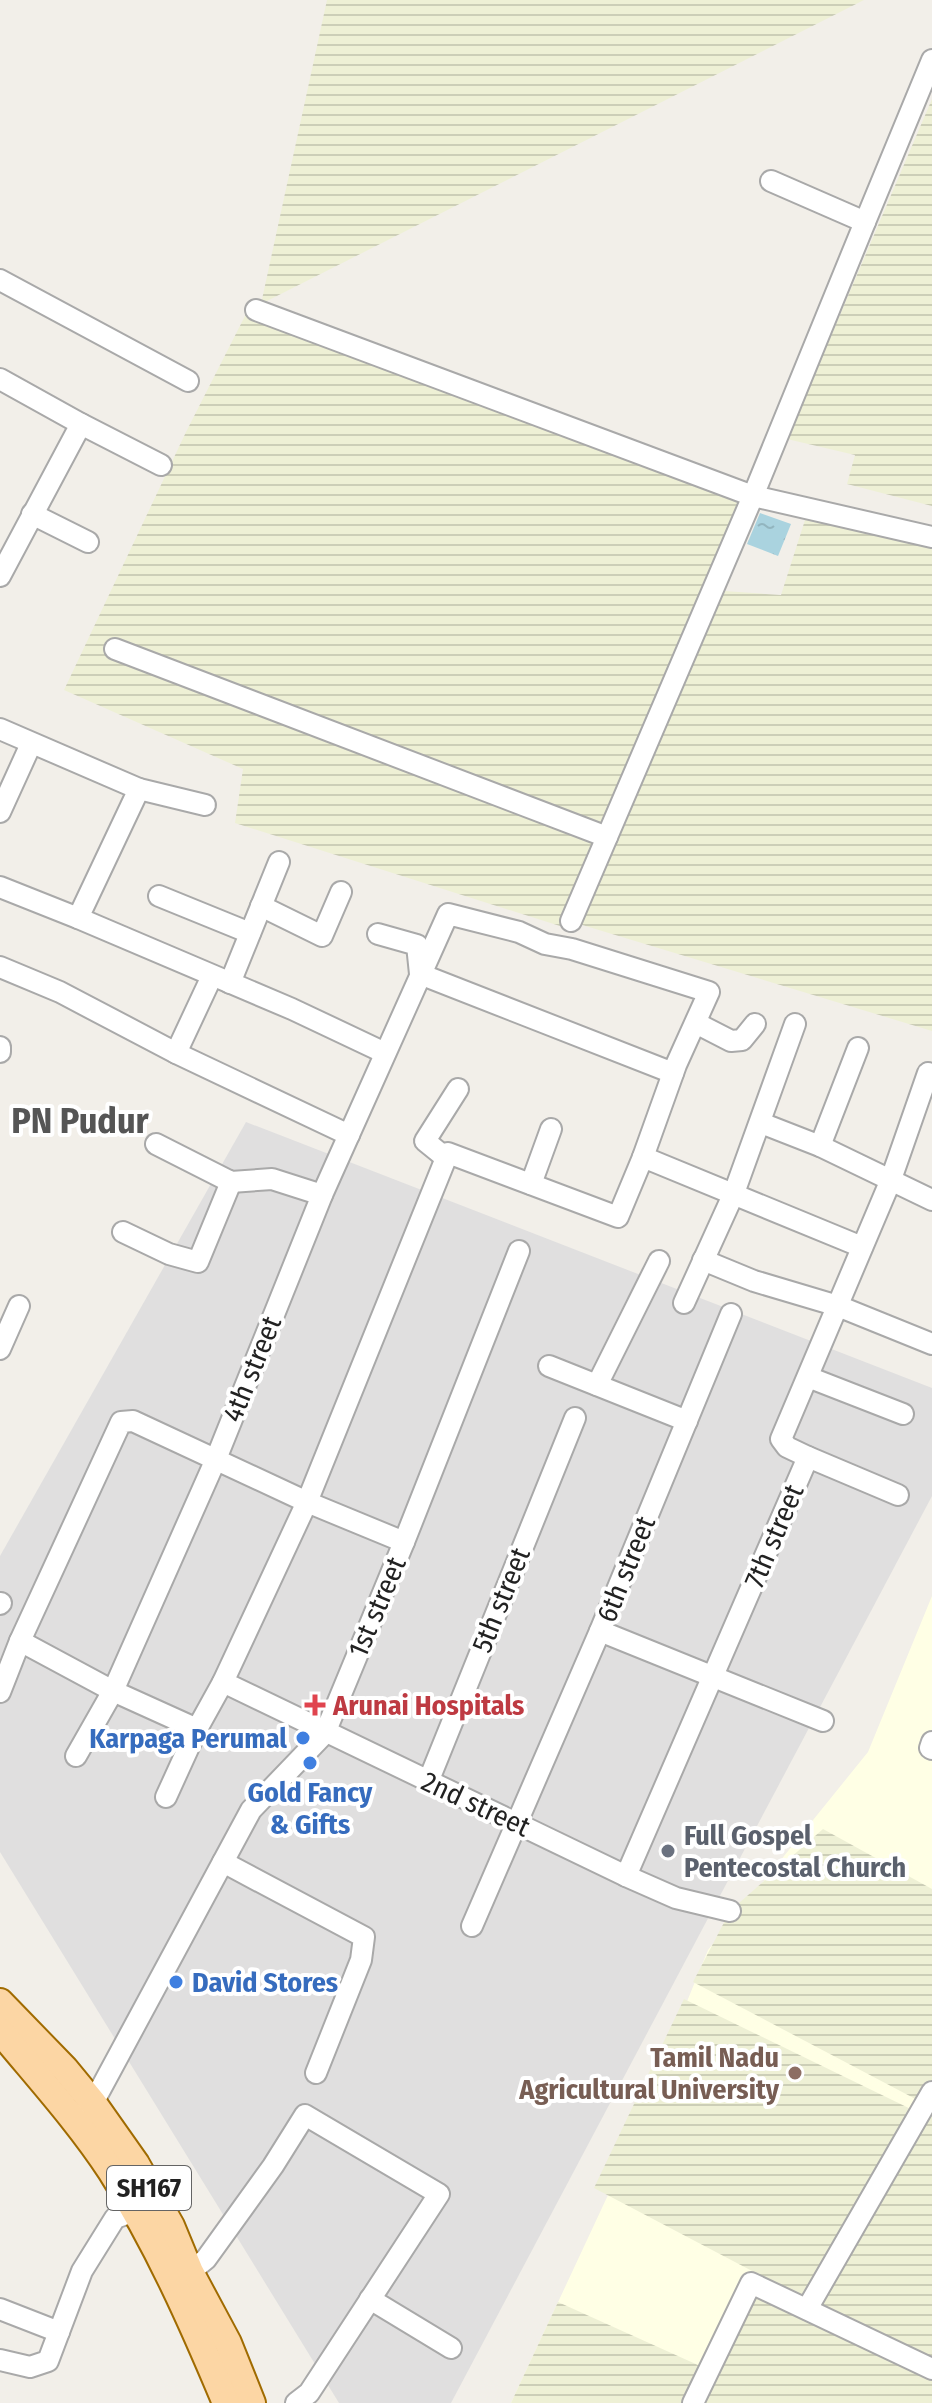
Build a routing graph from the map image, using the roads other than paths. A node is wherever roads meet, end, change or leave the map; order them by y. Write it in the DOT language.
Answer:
graph roads {
  1 [pos="932,60"];
  2 [pos="771,181"];
  3 [pos="865,222"];
  4 [pos="0,280"];
  5 [pos="256,310"];
  6 [pos="0,379"];
  7 [pos="188,381"];
  8 [pos="81,424"];
  9 [pos="161,465"];
  10 [pos="753,496"];
  11 [pos="32,514"];
  12 [pos="932,537"];
  13 [pos="88,542"];
  14 [pos="0,576"];
  15 [pos="115,649"];
  16 [pos="0,729"];
  17 [pos="31,744"];
  18 [pos="139,789"];
  19 [pos="205,805"];
  20 [pos="0,812"];
  21 [pos="607,837"];
  22 [pos="279,862"];
  23 [pos="0,887"];
  24 [pos="341,892"];
  25 [pos="159,896"];
  26 [pos="261,906"];
  27 [pos="78,918"];
  28 [pos="571,921"];
  29 [pos="250,933"];
  30 [pos="378,934"];
  31 [pos="0,967"];
  32 [pos="420,974"];
  33 [pos="221,979"];
  34 [pos="696,1023"];
  35 [pos="755,1024"];
  36 [pos="795,1024"];
  37 [pos="858,1048"];
  38 [pos="176,1053"];
  39 [pos="385,1053"];
  40 [pos="673,1073"];
  41 [pos="930,1074"];
  42 [pos="458,1089"];
  43 [pos="924,1110"];
  44 [pos="761,1123"];
  45 [pos="551,1129"];
  46 [pos="349,1135"];
  47 [pos="156,1144"];
  48 [pos="820,1146"];
  49 [pos="643,1157"];
  50 [pos="446,1158"];
  51 [pos="231,1182"];
  52 [pos="890,1182"];
  53 [pos="531,1184"];
  54 [pos="734,1193"];
  55 [pos="322,1195"];
  56 [pos="932,1200"];
  57 [pos="123,1232"];
  58 [pos="862,1247"];
  59 [pos="519,1251"];
  60 [pos="703,1260"];
  61 [pos="659,1261"];
  62 [pos="684,1303"];
  63 [pos="19,1306"];
  64 [pos="838,1306"];
  65 [pos="731,1314"];
  66 [pos="932,1344"];
  67 [pos="0,1349"];
  68 [pos="549,1366"];
  69 [pos="808,1377"];
  70 [pos="597,1385"];
  71 [pos="903,1414"];
  72 [pos="575,1418"];
  73 [pos="687,1421"];
  74 [pos="808,1457"];
  75 [pos="216,1459"];
  76 [pos="898,1495"];
  77 [pos="307,1502"];
  78 [pos="404,1542"];
  79 [pos="600,1631"];
  80 [pos="20,1641"];
  81 [pos="713,1677"];
  82 [pos="223,1682"];
  83 [pos="113,1691"];
  84 [pos="0,1692"];
  85 [pos="823,1721"];
  86 [pos="197,1729"];
  87 [pos="325,1733"];
  88 [pos="932,1742"];
  89 [pos="932,1749"];
  90 [pos="76,1756"];
  91 [pos="428,1782"];
  92 [pos="166,1797"];
  93 [pos="516,1822"];
  94 [pos="223,1862"];
  95 [pos="626,1876"];
  96 [pos="730,1911"];
  97 [pos="472,1926"];
  98 [pos="0,2002"];
  99 [pos="0,2031"];
  100 [pos="316,2073"];
  101 [pos="932,2092"];
  102 [pos="93,2103"];
  103 [pos="74,2122"];
  104 [pos="135,2211"];
  105 [pos="190,2272"];
  106 [pos="370,2299"];
  107 [pos="0,2309"];
  108 [pos="807,2309"];
  109 [pos="59,2332"];
  110 [pos="451,2348"];
  111 [pos="0,2360"];
  112 [pos="932,2369"];
  113 [pos="226,2403"];
  114 [pos="252,2403"];
  115 [pos="296,2403"];
  116 [pos="693,2403"];
  1 -- 3 [label="street"];
  2 -- 3 [label="street"];
  3 -- 10 [label="street"];
  4 -- 7 [label="street"];
  5 -- 10 [label="street"];
  6 -- 8 [label="street"];
  8 -- 9 [label="street"];
  8 -- 11 [label="street"];
  10 -- 12 [label="street"];
  10 -- 21 [label="street"];
  11 -- 13 [label="street"];
  11 -- 14 [label="street"];
  15 -- 21 [label="street"];
  16 -- 17 [label="street"];
  17 -- 18 [label="street"];
  17 -- 20 [label="street"];
  18 -- 19 [label="street"];
  18 -- 27 [label="street"];
  21 -- 28 [label="street"];
  22 -- 26 [label="street"];
  23 -- 27 [label="street"];
  24 -- 26 [label="street"];
  25 -- 29 [label="street"];
  26 -- 29 [label="street"];
  27 -- 33 [label="street"];
  29 -- 33 [label="street"];
  30 -- 32 [label="street"];
  31 -- 38 [label="street"];
  32 -- 34 [label="street, 4th street"];
  32 -- 39 [label="street, 4th street"];
  32 -- 40 [label="street"];
  33 -- 38 [label="street"];
  33 -- 39 [label="street"];
  34 -- 35 [label="street"];
  34 -- 40 [label="street"];
  36 -- 44 [label="street"];
  37 -- 48 [label="street"];
  38 -- 46 [label="street"];
  39 -- 46 [label="street, 4th street"];
  40 -- 49 [label="street"];
  41 -- 43 [label="street, 7th street"];
  42 -- 50 [label="street"];
  43 -- 52 [label="street, 7th street"];
  44 -- 48 [label="street"];
  44 -- 54 [label="street"];
  45 -- 53 [label="street"];
  46 -- 55 [label="street, 4th street"];
  47 -- 51 [label="street"];
  48 -- 52 [label="street"];
  49 -- 53 [label="street"];
  49 -- 54 [label="street"];
  50 -- 53 [label="street"];
  50 -- 77 [label="street"];
  51 -- 55 [label="street"];
  51 -- 57 [label="street"];
  52 -- 56 [label="street"];
  52 -- 58 [label="street, 7th street"];
  54 -- 58 [label="street"];
  54 -- 60 [label="street"];
  55 -- 75 [label="street, 4th street"];
  58 -- 64 [label="street, 7th street"];
  59 -- 78 [label="street, 1st street"];
  60 -- 62 [label="street"];
  60 -- 64 [label="street"];
  61 -- 70 [label="street"];
  63 -- 67 [label="street"];
  64 -- 66 [label="street"];
  64 -- 69 [label="street, 7th street"];
  65 -- 73 [label="street, 6th street"];
  68 -- 70 [label="street"];
  69 -- 71 [label="street"];
  69 -- 74 [label="street, 7th street"];
  70 -- 73 [label="street"];
  72 -- 91 [label="street, 5th street"];
  73 -- 79 [label="street, 6th street"];
  74 -- 76 [label="street"];
  74 -- 81 [label="street, 7th street"];
  75 -- 77 [label="street"];
  75 -- 80 [label="street"];
  75 -- 83 [label="street, 4th street"];
  77 -- 78 [label="street"];
  77 -- 82 [label="street"];
  78 -- 87 [label="street, 1st street"];
  79 -- 81 [label="street"];
  79 -- 93 [label="street, 6th street"];
  80 -- 83 [label="street"];
  80 -- 84 [label="street"];
  81 -- 85 [label="street"];
  81 -- 95 [label="street, 7th street"];
  82 -- 86 [label="street"];
  82 -- 87 [label="street, 2nd street"];
  83 -- 86 [label="street"];
  83 -- 90 [label="street, 4th street"];
  86 -- 92 [label="street"];
  87 -- 91 [label="street, 2nd street"];
  87 -- 94 [label="street, 1st street"];
  88 -- 89 [label="street"];
  91 -- 93 [label="street, 2nd street"];
  93 -- 95 [label="street, 2nd street"];
  93 -- 97 [label="street, 6th street"];
  94 -- 100 [label="street"];
  94 -- 102 [label="street, 1st street"];
  95 -- 96 [label="street, 2nd street"];
  98 -- 102 [label="main road, SH167"];
  99 -- 103 [label="main road, SH167"];
  101 -- 108 [label="street"];
  102 -- 103 [label="street, 1st street"];
  102 -- 105 [label="main road, SH167"];
  103 -- 104 [label="main road, SH167"];
  104 -- 109 [label="street"];
  104 -- 113 [label="main road, SH167"];
  105 -- 106 [label="street"];
  105 -- 114 [label="main road, SH167"];
  106 -- 110 [label="street"];
  106 -- 115 [label="street"];
  107 -- 109 [label="street"];
  108 -- 112 [label="street"];
  108 -- 116 [label="street"];
  109 -- 111 [label="street"];
}
